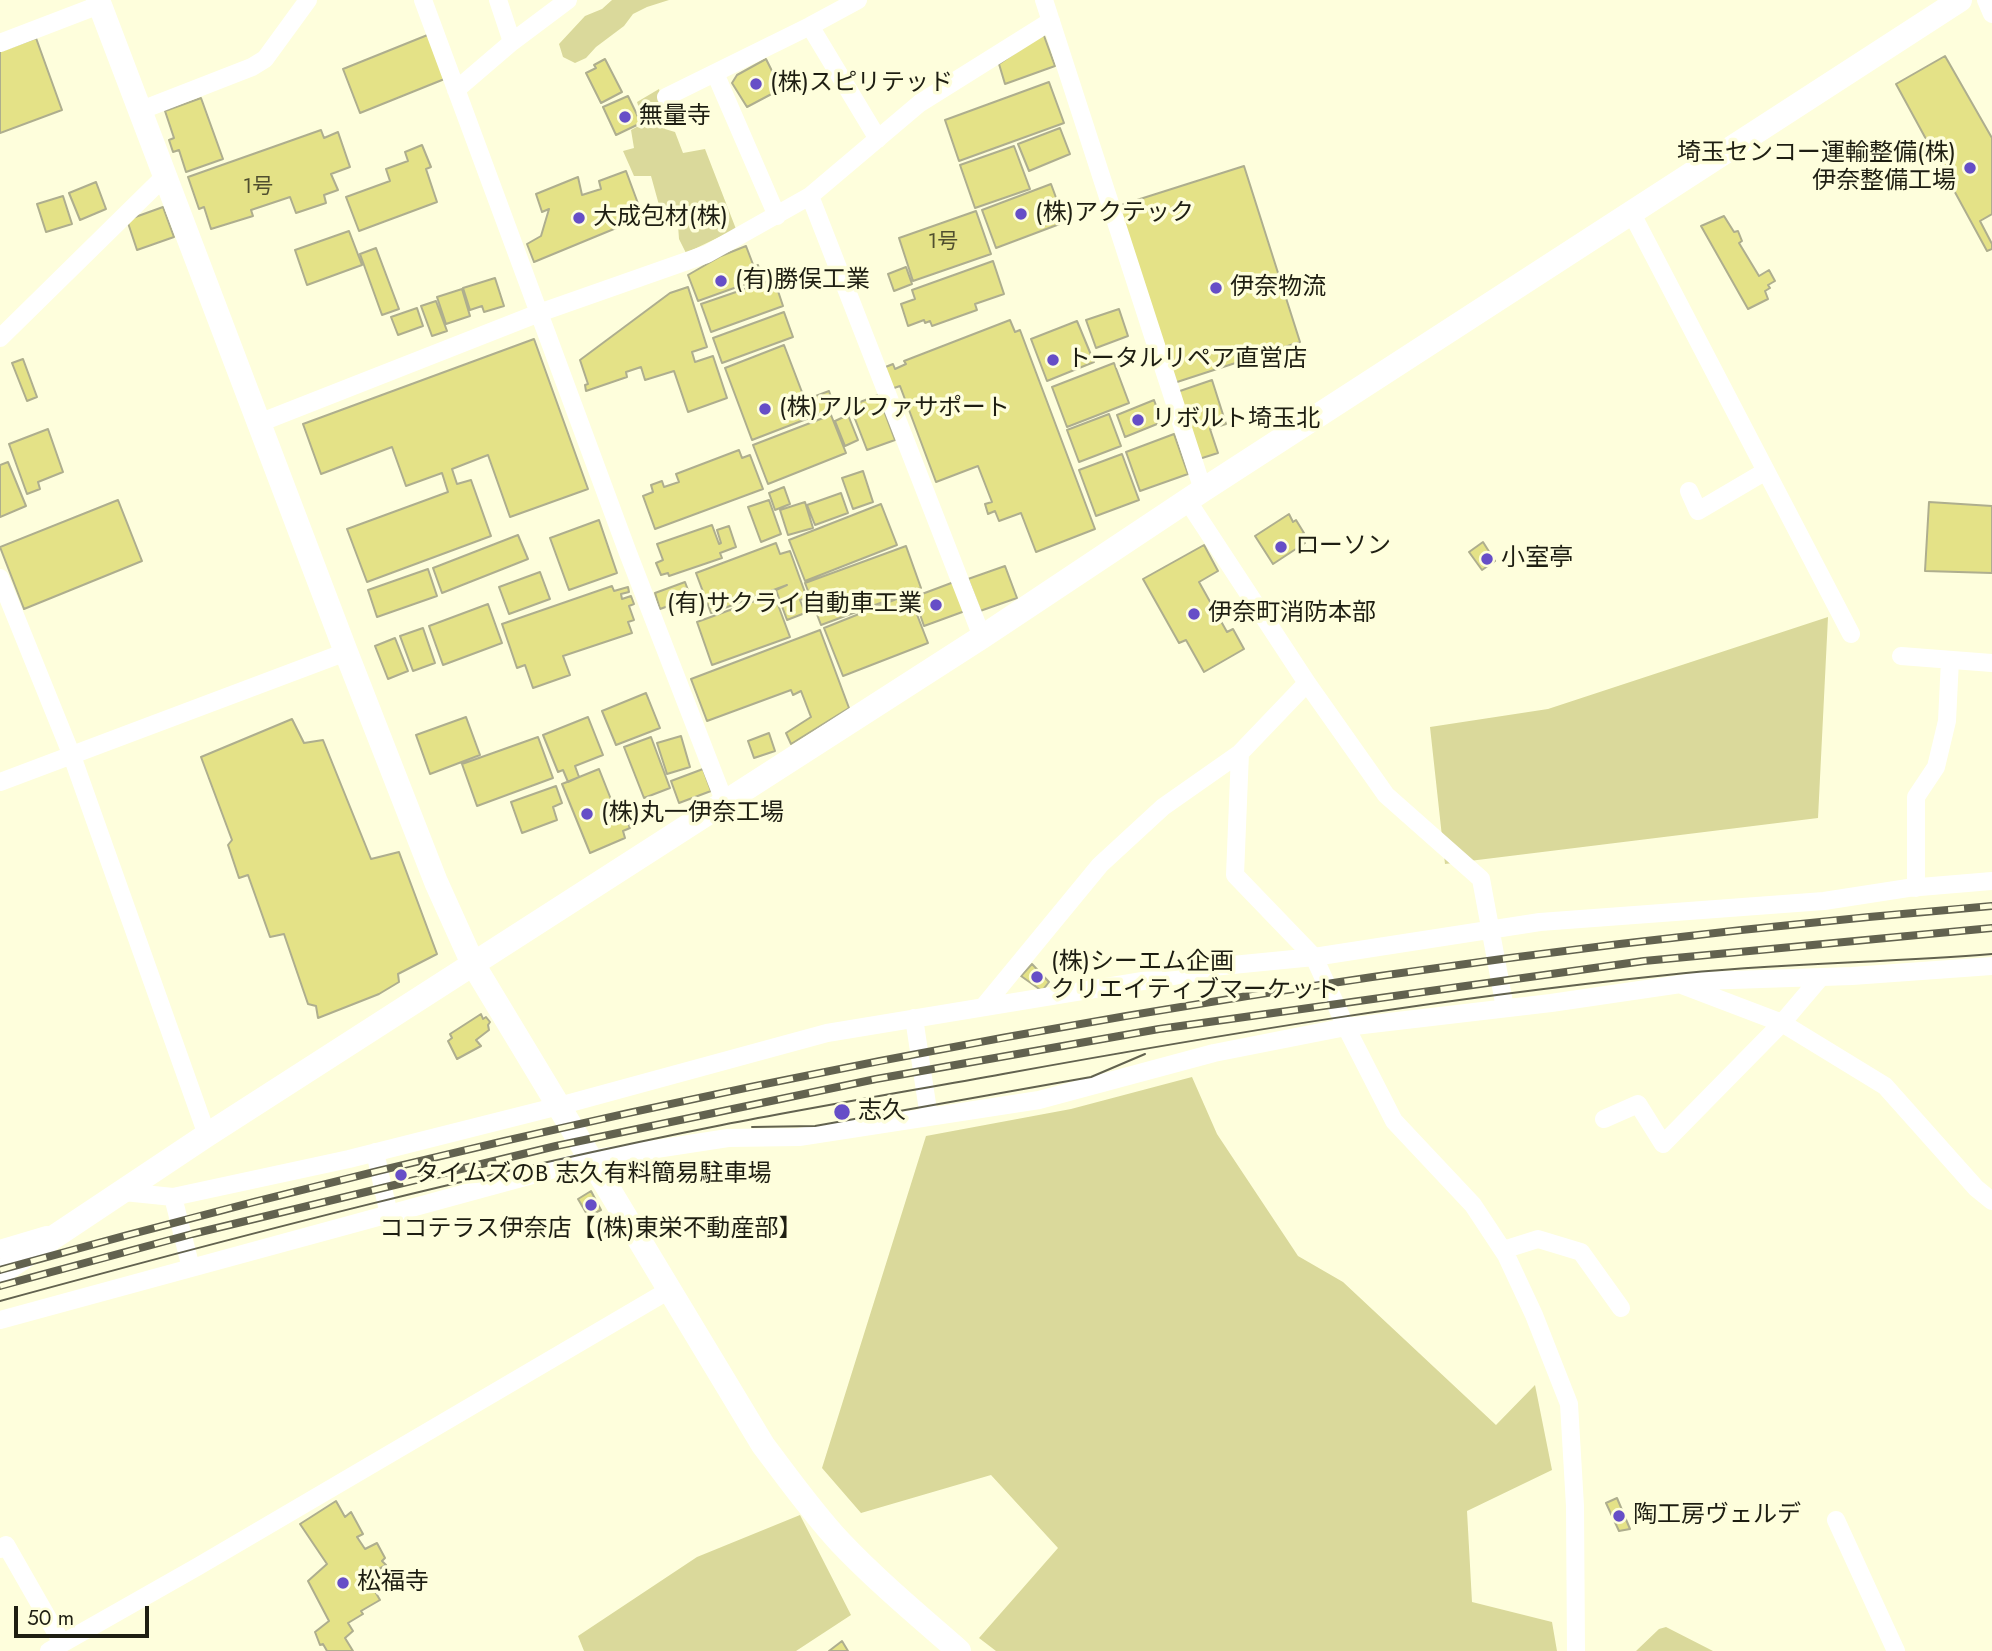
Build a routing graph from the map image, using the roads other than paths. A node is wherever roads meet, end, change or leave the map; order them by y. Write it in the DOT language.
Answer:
graph roads {
  1 [pos="308,0"];
  2 [pos="423,0"];
  3 [pos="498,0"];
  4 [pos="568,0"];
  5 [pos="858,0"];
  6 [pos="1044,0"];
  7 [pos="1960,0"];
  8 [pos="1986,0"];
  9 [pos="99,2"];
  10 [pos="1992,14"];
  11 [pos="1051,21"];
  12 [pos="810,26"];
  13 [pos="512,42"];
  14 [pos="0,43"];
  15 [pos="715,73"];
  16 [pos="456,90"];
  17 [pos="666,97"];
  18 [pos="139,111"];
  19 [pos="877,139"];
  20 [pos="165,176"];
  21 [pos="810,196"];
  22 [pos="1632,214"];
  23 [pos="777,216"];
  24 [pos="539,313"];
  25 [pos="0,338"];
  26 [pos="259,423"];
  27 [pos="1766,471"];
  28 [pos="1689,491"];
  29 [pos="1195,495"];
  30 [pos="0,578"];
  31 [pos="1852,634"];
  32 [pos="982,637"];
  33 [pos="346,652"];
  34 [pos="1901,656"];
  35 [pos="1950,660"];
  36 [pos="1992,663"];
  37 [pos="1307,683"];
  38 [pos="1240,753"];
  39 [pos="72,756"];
  40 [pos="0,782"];
  41 [pos="725,803"];
  42 [pos="1992,881"];
  43 [pos="1916,888"];
  44 [pos="1491,929"];
  45 [pos="1314,957"];
  46 [pos="473,964"];
  47 [pos="1992,966"];
  48 [pos="1821,977"];
  49 [pos="1680,984"];
  50 [pos="984,1006"];
  51 [pos="1505,1008"];
  52 [pos="914,1018"];
  53 [pos="1782,1023"];
  54 [pos="1346,1027"];
  55 [pos="559,1106"];
  56 [pos="929,1117"];
  57 [pos="1604,1119"];
  58 [pos="207,1135"];
  59 [pos="375,1153"];
  60 [pos="592,1159"];
  61 [pos="124,1192"];
  62 [pos="173,1197"];
  63 [pos="1992,1201"];
  64 [pos="389,1215"];
  65 [pos="68,1229"];
  66 [pos="0,1249"];
  67 [pos="1503,1250"];
  68 [pos="191,1268"];
  69 [pos="0,1273"];
  70 [pos="671,1289"];
  71 [pos="1620,1308"];
  72 [pos="0,1320"];
  73 [pos="1836,1520"];
  74 [pos="0,1549"];
  75 [pos="56,1647"];
  76 [pos="960,1651"];
  77 [pos="1576,1651"];
  78 [pos="1896,1651"];
  1 -- 18 [label="street"];
  2 -- 16 [label="street"];
  3 -- 13 [label="street"];
  4 -- 13 [label="street"];
  5 -- 12 [label="street"];
  6 -- 11 [label="street"];
  7 -- 22 [label="street"];
  8 -- 10 [label="street"];
  9 -- 14 [label="street"];
  9 -- 18 [label="street"];
  11 -- 19 [label="street"];
  11 -- 29 [label="street"];
  12 -- 15 [label="street"];
  12 -- 19 [label="street"];
  13 -- 16 [label="street"];
  15 -- 17 [label="street"];
  15 -- 23 [label="street"];
  16 -- 24 [label="street"];
  18 -- 20 [label="street"];
  19 -- 21 [label="street"];
  20 -- 25 [label="street"];
  20 -- 26 [label="street"];
  21 -- 23 [label="street"];
  21 -- 32 [label="street"];
  22 -- 27 [label="street"];
  22 -- 29 [label="street"];
  23 -- 24 [label="street"];
  24 -- 26 [label="street"];
  24 -- 41 [label="street"];
  26 -- 33 [label="street"];
  27 -- 28 [label="street"];
  27 -- 31 [label="street"];
  29 -- 32 [label="street"];
  29 -- 37 [label="street"];
  30 -- 39 [label="street"];
  32 -- 41 [label="street"];
  33 -- 39 [label="street"];
  33 -- 46 [label="street"];
  34 -- 35 [label="street"];
  35 -- 36 [label="street"];
  35 -- 43 [label="street"];
  37 -- 38 [label="street"];
  37 -- 44 [label="street"];
  38 -- 45 [label="street"];
  38 -- 50 [label="street"];
  39 -- 40 [label="street"];
  39 -- 58 [label="street"];
  41 -- 46 [label="street"];
  42 -- 43 [label="street"];
  43 -- 44 [label="street"];
  44 -- 45 [label="street"];
  44 -- 51 [label="street"];
  45 -- 50 [label="street"];
  45 -- 54 [label="street"];
  46 -- 55 [label="street"];
  46 -- 58 [label="street"];
  47 -- 48 [label="street"];
  48 -- 49 [label="street"];
  48 -- 53 [label="street"];
  49 -- 51 [label="street"];
  49 -- 53 [label="street"];
  50 -- 52 [label="street"];
  51 -- 54 [label="street"];
  52 -- 55 [label="street"];
  52 -- 56 [label="street"];
  53 -- 57 [label="street"];
  53 -- 63 [label="street"];
  54 -- 56 [label="street"];
  54 -- 67 [label="street"];
  55 -- 59 [label="street"];
  55 -- 60 [label="street"];
  56 -- 60 [label="street"];
  58 -- 61 [label="street"];
  59 -- 62 [label="street"];
  59 -- 64 [label="street"];
  60 -- 64 [label="street"];
  60 -- 70 [label="street"];
  61 -- 62 [label="street"];
  61 -- 65 [label="street"];
  62 -- 68 [label="street"];
  64 -- 68 [label="street"];
  65 -- 66 [label="street"];
  65 -- 69 [label="street"];
  67 -- 71 [label="street"];
  67 -- 77 [label="street"];
  68 -- 72 [label="street"];
  70 -- 75 [label="street"];
  70 -- 76 [label="street"];
  73 -- 78 [label="street"];
  74 -- 75 [label="street"];
}
